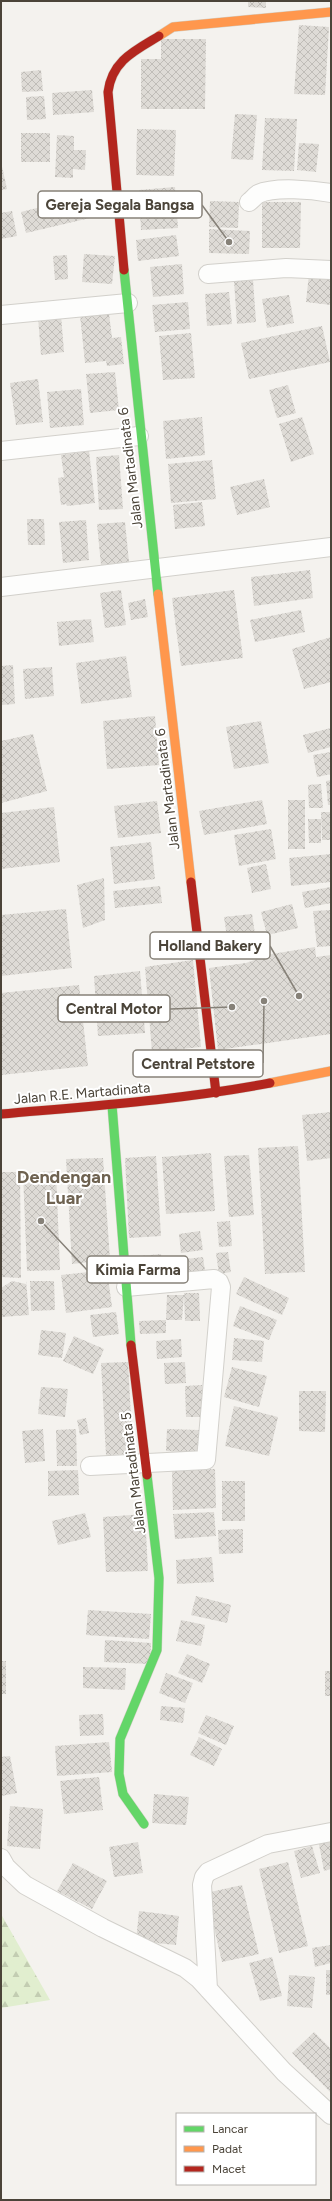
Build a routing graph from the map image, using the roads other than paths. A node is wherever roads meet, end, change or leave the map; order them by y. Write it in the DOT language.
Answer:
graph roads {
  1 [pos="331,12"];
  2 [pos="331,193"];
  3 [pos="248,202"];
  4 [pos="331,270"];
  5 [pos="208,274"];
  6 [pos="128,303"];
  7 [pos="1,315"];
  8 [pos="139,436"];
  9 [pos="1,451"];
  10 [pos="331,547"];
  11 [pos="157,570"];
  12 [pos="1,587"];
  13 [pos="331,1071"];
  14 [pos="216,1093"];
  15 [pos="112,1105"];
  16 [pos="1,1114"];
  17 [pos="126,1287"];
  18 [pos="146,1462"];
  19 [pos="90,1466"];
  20 [pos="144,1824"];
  21 [pos="331,1832"];
  22 [pos="1,1858"];
  23 [pos="208,1989"];
  24 [pos="331,2115"];
  1 -- 6 [label="main road, Jalan Martadinata 6"];
  2 -- 3 [label="street"];
  4 -- 5 [label="street"];
  6 -- 7 [label="street"];
  6 -- 8 [label="main road, Jalan Martadinata 6"];
  8 -- 9 [label="street"];
  8 -- 11 [label="main road, Jalan Martadinata 6"];
  10 -- 11 [label="street"];
  11 -- 12 [label="street"];
  11 -- 14 [label="main road, Jalan Martadinata 6"];
  13 -- 14 [label="main road, Jalan R.E. Martadinata"];
  14 -- 15 [label="main road, Jalan R.E. Martadinata"];
  15 -- 16 [label="main road, Jalan R.E. Martadinata"];
  15 -- 17 [label="main road, Jalan Martadinata 5"];
  17 -- 18 [label="main road, Jalan Martadinata 5"];
  17 -- 18 [label="street"];
  18 -- 19 [label="street"];
  18 -- 20 [label="main road, Jalan Martadinata 5"];
  21 -- 23 [label="street"];
  22 -- 23 [label="street"];
  23 -- 24 [label="street"];
}
